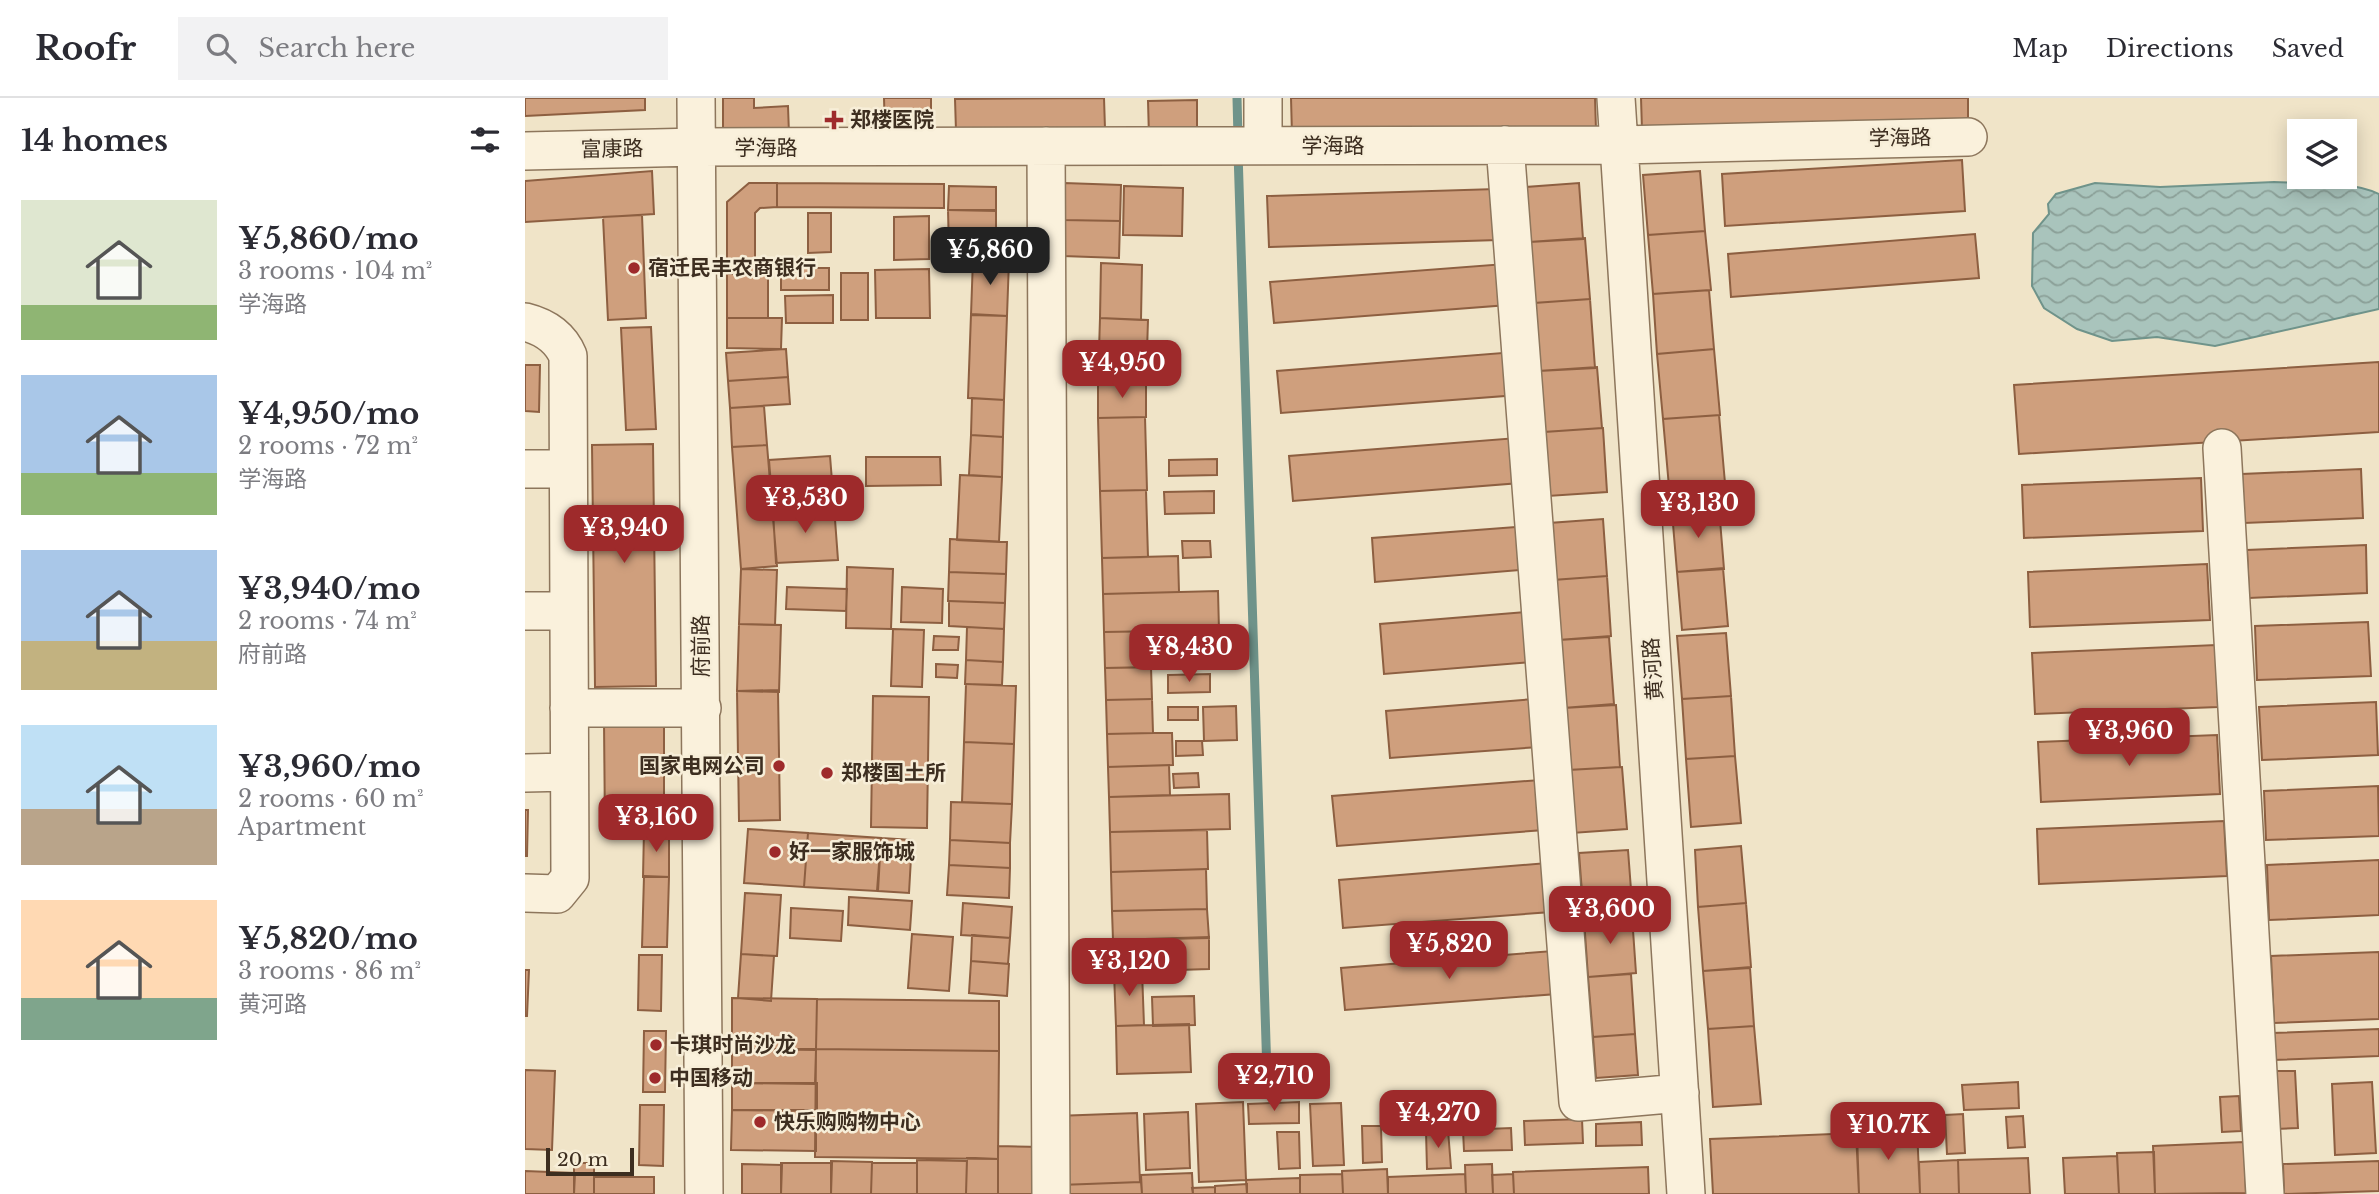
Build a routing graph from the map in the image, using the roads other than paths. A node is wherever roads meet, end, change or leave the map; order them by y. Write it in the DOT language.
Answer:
graph roads {
  1 [pos="696,98"];
  2 [pos="1263,98"];
  3 [pos="1616,98"];
  4 [pos="1968,137"];
  5 [pos="1504,145"];
  6 [pos="1620,145"];
  7 [pos="1046,146"];
  8 [pos="1246,146"];
  9 [pos="698,147"];
  10 [pos="525,151"];
  11 [pos="525,322"];
  12 [pos="2222,448"];
  13 [pos="525,469"];
  14 [pos="568,469"];
  15 [pos="525,611"];
  16 [pos="569,611"];
  17 [pos="569,708"];
  18 [pos="702,708"];
  19 [pos="569,772"];
  20 [pos="525,773"];
  21 [pos="525,893"];
  22 [pos="1680,1093"];
  23 [pos="704,1194"];
  24 [pos="1051,1194"];
  25 [pos="1686,1194"];
  26 [pos="2265,1194"];
  1 -- 9 [label="street, 府前路"];
  2 -- 8 [label="street"];
  3 -- 6 [label="street, 黄河路"];
  4 -- 6 [label="street, 学海路"];
  5 -- 6 [label="street, 学海路"];
  5 -- 8 [label="street, 学海路"];
  5 -- 22 [label="street"];
  6 -- 22 [label="street, 黄河路"];
  7 -- 8 [label="street, 学海路"];
  7 -- 9 [label="street, 学海路"];
  7 -- 24 [label="street"];
  9 -- 10 [label="street, 富康路"];
  9 -- 18 [label="street, 府前路"];
  11 -- 14 [label="street"];
  12 -- 26 [label="street"];
  13 -- 14 [label="street"];
  14 -- 16 [label="street"];
  15 -- 16 [label="street"];
  16 -- 17 [label="street"];
  17 -- 18 [label="street"];
  17 -- 19 [label="street"];
  18 -- 23 [label="street, 府前路"];
  19 -- 20 [label="street"];
  19 -- 21 [label="street"];
  22 -- 25 [label="street, 黄河路"];
}
